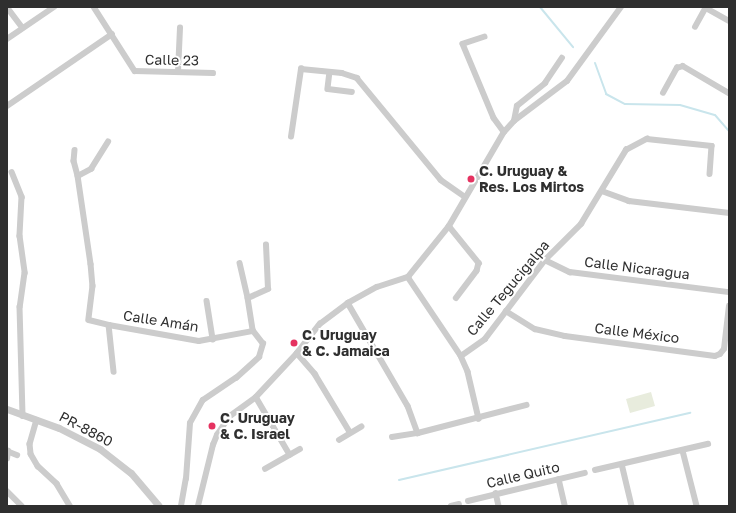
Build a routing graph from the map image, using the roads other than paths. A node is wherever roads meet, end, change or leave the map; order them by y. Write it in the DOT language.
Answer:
graph roads {
  1 [pos="7,7"];
  2 [pos="54,7"];
  3 [pos="94,7"];
  4 [pos="621,7"];
  5 [pos="706,8"];
  6 [pos="729,21"];
  7 [pos="694,27"];
  8 [pos="23,28"];
  9 [pos="180,28"];
  10 [pos="112,34"];
  11 [pos="484,37"];
  12 [pos="7,39"];
  13 [pos="562,58"];
  14 [pos="178,72"];
  15 [pos="330,72"];
  16 [pos="213,73"];
  17 [pos="352,92"];
  18 [pos="663,92"];
  19 [pos="729,93"];
  20 [pos="7,106"];
  21 [pos="514,121"];
  22 [pos="504,132"];
  23 [pos="291,137"];
  24 [pos="108,142"];
  25 [pos="75,150"];
  26 [pos="12,172"];
  27 [pos="710,174"];
  28 [pos="78,176"];
  29 [pos="602,191"];
  30 [pos="465,197"];
  31 [pos="729,213"];
  32 [pos="449,226"];
  33 [pos="266,245"];
  34 [pos="545,260"];
  35 [pos="240,263"];
  36 [pos="408,277"];
  37 [pos="729,292"];
  38 [pos="248,298"];
  39 [pos="457,298"];
  40 [pos="207,301"];
  41 [pos="348,303"];
  42 [pos="729,306"];
  43 [pos="506,311"];
  44 [pos="109,325"];
  45 [pos="253,331"];
  46 [pos="213,340"];
  47 [pos="297,353"];
  48 [pos="461,356"];
  49 [pos="114,372"];
  50 [pos="256,397"];
  51 [pos="526,405"];
  52 [pos="7,408"];
  53 [pos="23,416"];
  54 [pos="479,419"];
  55 [pos="37,420"];
  56 [pos="361,427"];
  57 [pos="350,432"];
  58 [pos="418,433"];
  59 [pos="392,437"];
  60 [pos="339,440"];
  61 [pos="708,444"];
  62 [pos="300,449"];
  63 [pos="7,451"];
  64 [pos="683,451"];
  65 [pos="17,455"];
  66 [pos="290,456"];
  67 [pos="7,459"];
  68 [pos="622,464"];
  69 [pos="265,469"];
  70 [pos="595,470"];
  71 [pos="584,473"];
  72 [pos="559,479"];
  73 [pos="7,491"];
  74 [pos="496,493"];
  75 [pos="468,500"];
  76 [pos="459,504"];
  77 [pos="22,506"];
  78 [pos="70,506"];
  79 [pos="159,506"];
  80 [pos="181,506"];
  81 [pos="198,506"];
  82 [pos="451,506"];
  83 [pos="499,506"];
  84 [pos="565,506"];
  85 [pos="632,506"];
  86 [pos="697,506"];
  1 -- 8 [label="street"];
  2 -- 8 [label="street"];
  3 -- 10 [label="street, Calle 23"];
  4 -- 21 [label="street"];
  5 -- 6 [label="street"];
  5 -- 7 [label="street"];
  8 -- 12 [label="street"];
  9 -- 14 [label="street"];
  10 -- 14 [label="street, Calle 23"];
  10 -- 20 [label="street"];
  11 -- 22 [label="street"];
  13 -- 21 [label="street"];
  14 -- 16 [label="street, Calle 23"];
  15 -- 17 [label="street"];
  15 -- 23 [label="street"];
  15 -- 30 [label="street"];
  18 -- 19 [label="street"];
  21 -- 22 [label="street"];
  22 -- 30 [label="street"];
  24 -- 28 [label="street"];
  25 -- 28 [label="street"];
  26 -- 53 [label="street"];
  27 -- 29 [label="street, Calle Tegucigalpa"];
  28 -- 44 [label="street, Calle Amán"];
  29 -- 31 [label="street"];
  29 -- 34 [label="street, Calle Tegucigalpa"];
  30 -- 32 [label="street"];
  32 -- 36 [label="street"];
  32 -- 39 [label="street"];
  33 -- 38 [label="street"];
  34 -- 37 [label="street, Calle Nicaragua"];
  34 -- 43 [label="street, Calle Tegucigalpa"];
  35 -- 38 [label="street"];
  36 -- 41 [label="street"];
  36 -- 48 [label="street"];
  38 -- 45 [label="street"];
  40 -- 46 [label="street"];
  41 -- 47 [label="street"];
  41 -- 58 [label="street"];
  42 -- 43 [label="street, Calle México"];
  43 -- 48 [label="street, Calle Tegucigalpa"];
  44 -- 46 [label="street, Calle Amán"];
  44 -- 49 [label="street"];
  45 -- 46 [label="street, Calle Amán"];
  45 -- 80 [label="street"];
  47 -- 50 [label="street"];
  47 -- 57 [label="street"];
  48 -- 54 [label="street"];
  50 -- 66 [label="street"];
  50 -- 81 [label="street"];
  51 -- 54 [label="street"];
  52 -- 53 [label="street, PR-8860 / PR-8860"];
  53 -- 55 [label="street, PR-8860 / PR-8860"];
  54 -- 58 [label="street"];
  55 -- 78 [label="street"];
  55 -- 79 [label="street, PR-8860 / PR-8860"];
  56 -- 57 [label="street"];
  57 -- 60 [label="street"];
  58 -- 59 [label="street"];
  61 -- 64 [label="street"];
  62 -- 66 [label="street"];
  63 -- 65 [label="street"];
  63 -- 67 [label="street"];
  64 -- 68 [label="street"];
  64 -- 86 [label="street"];
  66 -- 69 [label="street"];
  68 -- 70 [label="street"];
  68 -- 85 [label="street"];
  71 -- 72 [label="street, Calle Quito"];
  72 -- 74 [label="street, Calle Quito"];
  72 -- 84 [label="street"];
  73 -- 77 [label="street"];
  74 -- 75 [label="street, Calle Quito"];
  74 -- 83 [label="street"];
  76 -- 82 [label="street"];
}
